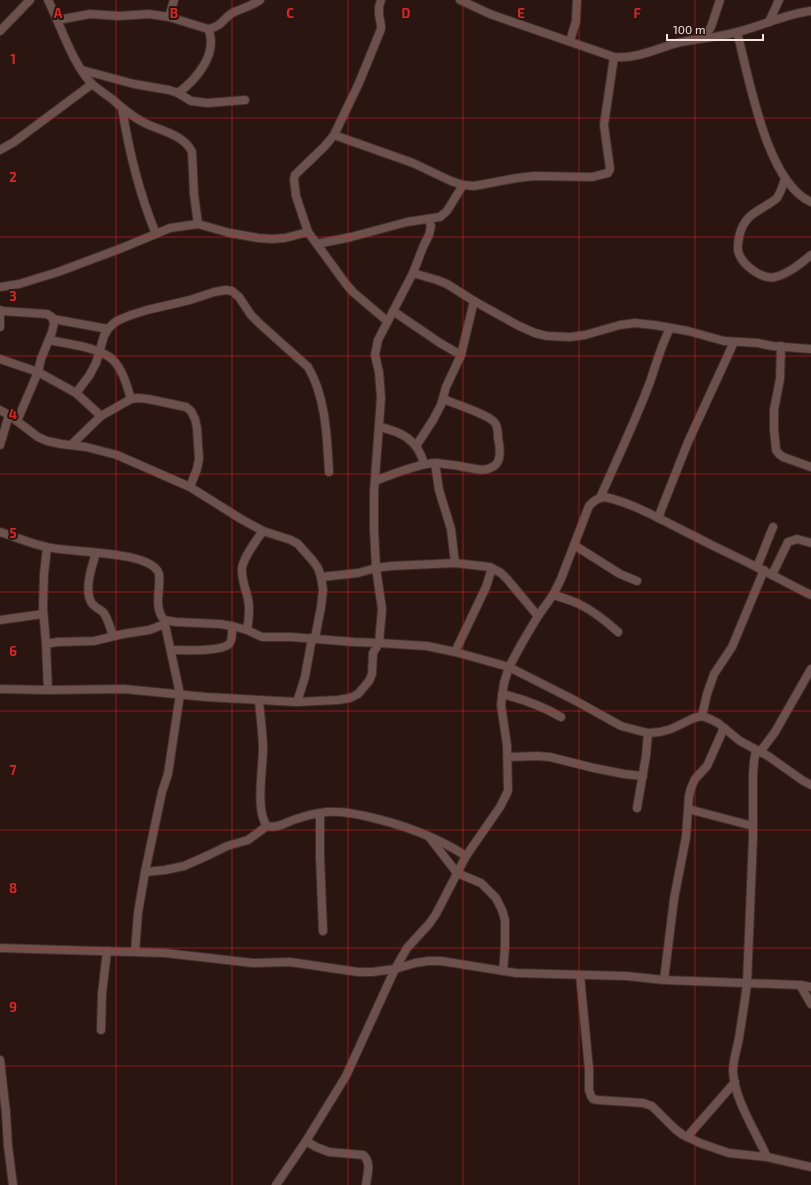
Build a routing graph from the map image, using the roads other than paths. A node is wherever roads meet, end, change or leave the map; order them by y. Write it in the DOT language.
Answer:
graph roads {
  1 [pos="30,0"];
  2 [pos="48,0"];
  3 [pos="174,0"];
  4 [pos="260,0"];
  5 [pos="381,0"];
  6 [pos="460,0"];
  7 [pos="577,0"];
  8 [pos="720,0"];
  9 [pos="779,0"];
  10 [pos="811,11"];
  11 [pos="169,17"];
  12 [pos="58,20"];
  13 [pos="769,22"];
  14 [pos="208,29"];
  15 [pos="0,31"];
  16 [pos="737,32"];
  17 [pos="704,37"];
  18 [pos="570,42"];
  19 [pos="614,57"];
  20 [pos="82,70"];
  21 [pos="92,84"];
  22 [pos="178,93"];
  23 [pos="245,100"];
  24 [pos="122,108"];
  25 [pos="334,135"];
  26 [pos="0,150"];
  27 [pos="785,178"];
  28 [pos="463,185"];
  29 [pos="811,202"];
  30 [pos="428,219"];
  31 [pos="198,224"];
  32 [pos="308,232"];
  33 [pos="156,234"];
  34 [pos="316,244"];
  35 [pos="811,255"];
  36 [pos="413,273"];
  37 [pos="0,287"];
  38 [pos="474,301"];
  39 [pos="0,311"];
  40 [pos="393,312"];
  41 [pos="53,319"];
  42 [pos="387,321"];
  43 [pos="0,327"];
  44 [pos="670,328"];
  45 [pos="108,329"];
  46 [pos="49,340"];
  47 [pos="734,342"];
  48 [pos="781,346"];
  49 [pos="811,349"];
  50 [pos="99,351"];
  51 [pos="461,355"];
  52 [pos="0,359"];
  53 [pos="38,372"];
  54 [pos="76,394"];
  55 [pos="131,399"];
  56 [pos="443,399"];
  57 [pos="0,410"];
  58 [pos="9,415"];
  59 [pos="101,416"];
  60 [pos="17,421"];
  61 [pos="380,427"];
  62 [pos="0,445"];
  63 [pos="71,445"];
  64 [pos="416,446"];
  65 [pos="435,463"];
  66 [pos="424,464"];
  67 [pos="811,467"];
  68 [pos="329,472"];
  69 [pos="375,481"];
  70 [pos="190,487"];
  71 [pos="600,498"];
  72 [pos="658,518"];
  73 [pos="773,527"];
  74 [pos="263,531"];
  75 [pos="0,532"];
  76 [pos="811,543"];
  77 [pos="574,545"];
  78 [pos="47,548"];
  79 [pos="96,553"];
  80 [pos="455,563"];
  81 [pos="376,568"];
  82 [pos="492,568"];
  83 [pos="760,569"];
  84 [pos="772,575"];
  85 [pos="321,577"];
  86 [pos="637,581"];
  87 [pos="553,595"];
  88 [pos="811,595"];
  89 [pos="43,614"];
  90 [pos="538,616"];
  91 [pos="0,620"];
  92 [pos="164,622"];
  93 [pos="232,626"];
  94 [pos="247,630"];
  95 [pos="618,632"];
  96 [pos="113,636"];
  97 [pos="314,638"];
  98 [pos="379,643"];
  99 [pos="46,644"];
  100 [pos="171,650"];
  101 [pos="455,652"];
  102 [pos="509,667"];
  103 [pos="811,668"];
  104 [pos="0,689"];
  105 [pos="48,690"];
  106 [pos="180,694"];
  107 [pos="502,694"];
  108 [pos="259,700"];
  109 [pos="297,702"];
  110 [pos="702,716"];
  111 [pos="561,717"];
  112 [pos="724,728"];
  113 [pos="648,733"];
  114 [pos="758,751"];
  115 [pos="508,757"];
  116 [pos="643,776"];
  117 [pos="811,785"];
  118 [pos="637,808"];
  119 [pos="688,809"];
  120 [pos="320,813"];
  121 [pos="267,826"];
  122 [pos="753,826"];
  123 [pos="429,836"];
  124 [pos="466,856"];
  125 [pos="145,872"];
  126 [pos="457,873"];
  127 [pos="324,931"];
  128 [pos="0,948"];
  129 [pos="107,951"];
  130 [pos="135,952"];
  131 [pos="395,968"];
  132 [pos="503,971"];
  133 [pos="580,975"];
  134 [pos="664,980"];
  135 [pos="746,983"];
  136 [pos="800,985"];
  137 [pos="811,987"];
  138 [pos="811,1004"];
  139 [pos="101,1030"];
  140 [pos="0,1060"];
  141 [pos="1,1080"];
  142 [pos="735,1082"];
  143 [pos="687,1137"];
  144 [pos="306,1141"];
  145 [pos="767,1157"];
  146 [pos="811,1167"];
  147 [pos="12,1185"];
  148 [pos="276,1185"];
  149 [pos="366,1185"];
  1 -- 15 [label="street"];
  2 -- 12 [label="street"];
  3 -- 11 [label="street"];
  4 -- 14 [label="street"];
  5 -- 25 [label="street"];
  6 -- 18 [label="street"];
  7 -- 18 [label="street"];
  8 -- 17 [label="street"];
  9 -- 13 [label="street"];
  10 -- 13 [label="street"];
  11 -- 12 [label="street"];
  11 -- 14 [label="street"];
  12 -- 20 [label="street"];
  13 -- 16 [label="street"];
  14 -- 22 [label="street"];
  16 -- 17 [label="street"];
  16 -- 27 [label="street"];
  17 -- 19 [label="street"];
  18 -- 19 [label="street"];
  19 -- 28 [label="street"];
  20 -- 21 [label="street"];
  20 -- 22 [label="street"];
  21 -- 24 [label="street"];
  21 -- 26 [label="street"];
  22 -- 23 [label="street"];
  24 -- 31 [label="street"];
  24 -- 33 [label="street"];
  25 -- 28 [label="street"];
  25 -- 32 [label="street"];
  27 -- 29 [label="street"];
  27 -- 35 [label="street"];
  28 -- 30 [label="street"];
  30 -- 34 [label="street"];
  30 -- 36 [label="street"];
  31 -- 32 [label="street"];
  31 -- 33 [label="street"];
  32 -- 34 [label="street"];
  33 -- 37 [label="street"];
  34 -- 42 [label="street"];
  36 -- 38 [label="street"];
  36 -- 40 [label="street"];
  38 -- 44 [label="street"];
  38 -- 51 [label="street"];
  39 -- 41 [label="street"];
  39 -- 43 [label="street"];
  40 -- 42 [label="street"];
  40 -- 51 [label="street"];
  41 -- 45 [label="street"];
  41 -- 46 [label="street"];
  42 -- 61 [label="street"];
  44 -- 47 [label="street"];
  44 -- 71 [label="street"];
  45 -- 50 [label="street"];
  45 -- 68 [label="street"];
  46 -- 50 [label="street"];
  46 -- 53 [label="street"];
  47 -- 48 [label="street"];
  47 -- 72 [label="street"];
  48 -- 49 [label="street"];
  48 -- 67 [label="street"];
  50 -- 54 [label="street"];
  50 -- 55 [label="street"];
  51 -- 56 [label="street"];
  52 -- 53 [label="street"];
  53 -- 54 [label="street"];
  53 -- 60 [label="street"];
  54 -- 59 [label="street"];
  55 -- 59 [label="street"];
  55 -- 70 [label="street"];
  56 -- 64 [label="street"];
  56 -- 65 [label="street"];
  57 -- 58 [label="street"];
  58 -- 60 [label="street"];
  58 -- 62 [label="street"];
  59 -- 63 [label="street"];
  60 -- 63 [label="street"];
  61 -- 64 [label="street"];
  61 -- 69 [label="street"];
  63 -- 70 [label="street"];
  64 -- 66 [label="street"];
  65 -- 66 [label="street"];
  65 -- 80 [label="street"];
  66 -- 69 [label="street"];
  69 -- 81 [label="street"];
  70 -- 74 [label="street"];
  71 -- 72 [label="street"];
  71 -- 77 [label="street"];
  72 -- 83 [label="street"];
  73 -- 83 [label="street"];
  74 -- 85 [label="street"];
  74 -- 94 [label="street"];
  75 -- 78 [label="street"];
  76 -- 84 [label="street"];
  77 -- 86 [label="street"];
  77 -- 87 [label="street"];
  78 -- 79 [label="street"];
  78 -- 89 [label="street"];
  79 -- 92 [label="street"];
  79 -- 96 [label="street"];
  80 -- 81 [label="street"];
  80 -- 82 [label="street"];
  81 -- 85 [label="street"];
  81 -- 98 [label="street"];
  82 -- 90 [label="street"];
  82 -- 101 [label="street"];
  83 -- 84 [label="street"];
  83 -- 110 [label="street"];
  84 -- 88 [label="street"];
  85 -- 97 [label="street"];
  87 -- 90 [label="street"];
  87 -- 95 [label="street"];
  89 -- 91 [label="street"];
  89 -- 99 [label="street"];
  90 -- 102 [label="street"];
  92 -- 93 [label="street"];
  92 -- 96 [label="street"];
  92 -- 100 [label="street"];
  93 -- 94 [label="street"];
  93 -- 100 [label="street"];
  94 -- 97 [label="street"];
  96 -- 99 [label="street"];
  97 -- 98 [label="street"];
  97 -- 109 [label="street"];
  98 -- 101 [label="street"];
  98 -- 109 [label="street"];
  99 -- 105 [label="street"];
  100 -- 106 [label="street"];
  101 -- 102 [label="street"];
  102 -- 107 [label="street"];
  102 -- 113 [label="street"];
  103 -- 114 [label="street"];
  104 -- 105 [label="street"];
  105 -- 106 [label="street"];
  106 -- 108 [label="street"];
  106 -- 125 [label="street"];
  107 -- 111 [label="street"];
  107 -- 115 [label="street"];
  108 -- 109 [label="street"];
  108 -- 121 [label="street"];
  110 -- 112 [label="street"];
  110 -- 113 [label="street"];
  112 -- 114 [label="street"];
  112 -- 119 [label="street"];
  113 -- 116 [label="street"];
  114 -- 117 [label="street"];
  114 -- 122 [label="street"];
  115 -- 116 [label="street"];
  115 -- 124 [label="street"];
  116 -- 118 [label="street"];
  119 -- 122 [label="street"];
  119 -- 134 [label="street"];
  120 -- 121 [label="street"];
  120 -- 123 [label="street"];
  120 -- 127 [label="street"];
  121 -- 125 [label="street"];
  122 -- 135 [label="street"];
  123 -- 124 [label="street"];
  123 -- 126 [label="street"];
  124 -- 126 [label="street"];
  125 -- 130 [label="street"];
  126 -- 131 [label="street"];
  126 -- 132 [label="street"];
  128 -- 129 [label="street"];
  129 -- 130 [label="street"];
  129 -- 139 [label="street"];
  130 -- 131 [label="street"];
  131 -- 132 [label="street"];
  131 -- 144 [label="street"];
  132 -- 133 [label="street"];
  133 -- 134 [label="street"];
  133 -- 143 [label="street"];
  134 -- 135 [label="street"];
  135 -- 136 [label="street"];
  135 -- 142 [label="street"];
  136 -- 137 [label="street"];
  136 -- 138 [label="street"];
  140 -- 141 [label="street"];
  141 -- 147 [label="street"];
  142 -- 143 [label="street"];
  142 -- 145 [label="street"];
  143 -- 145 [label="street"];
  144 -- 148 [label="street"];
  144 -- 149 [label="street"];
  145 -- 146 [label="street"];
}
